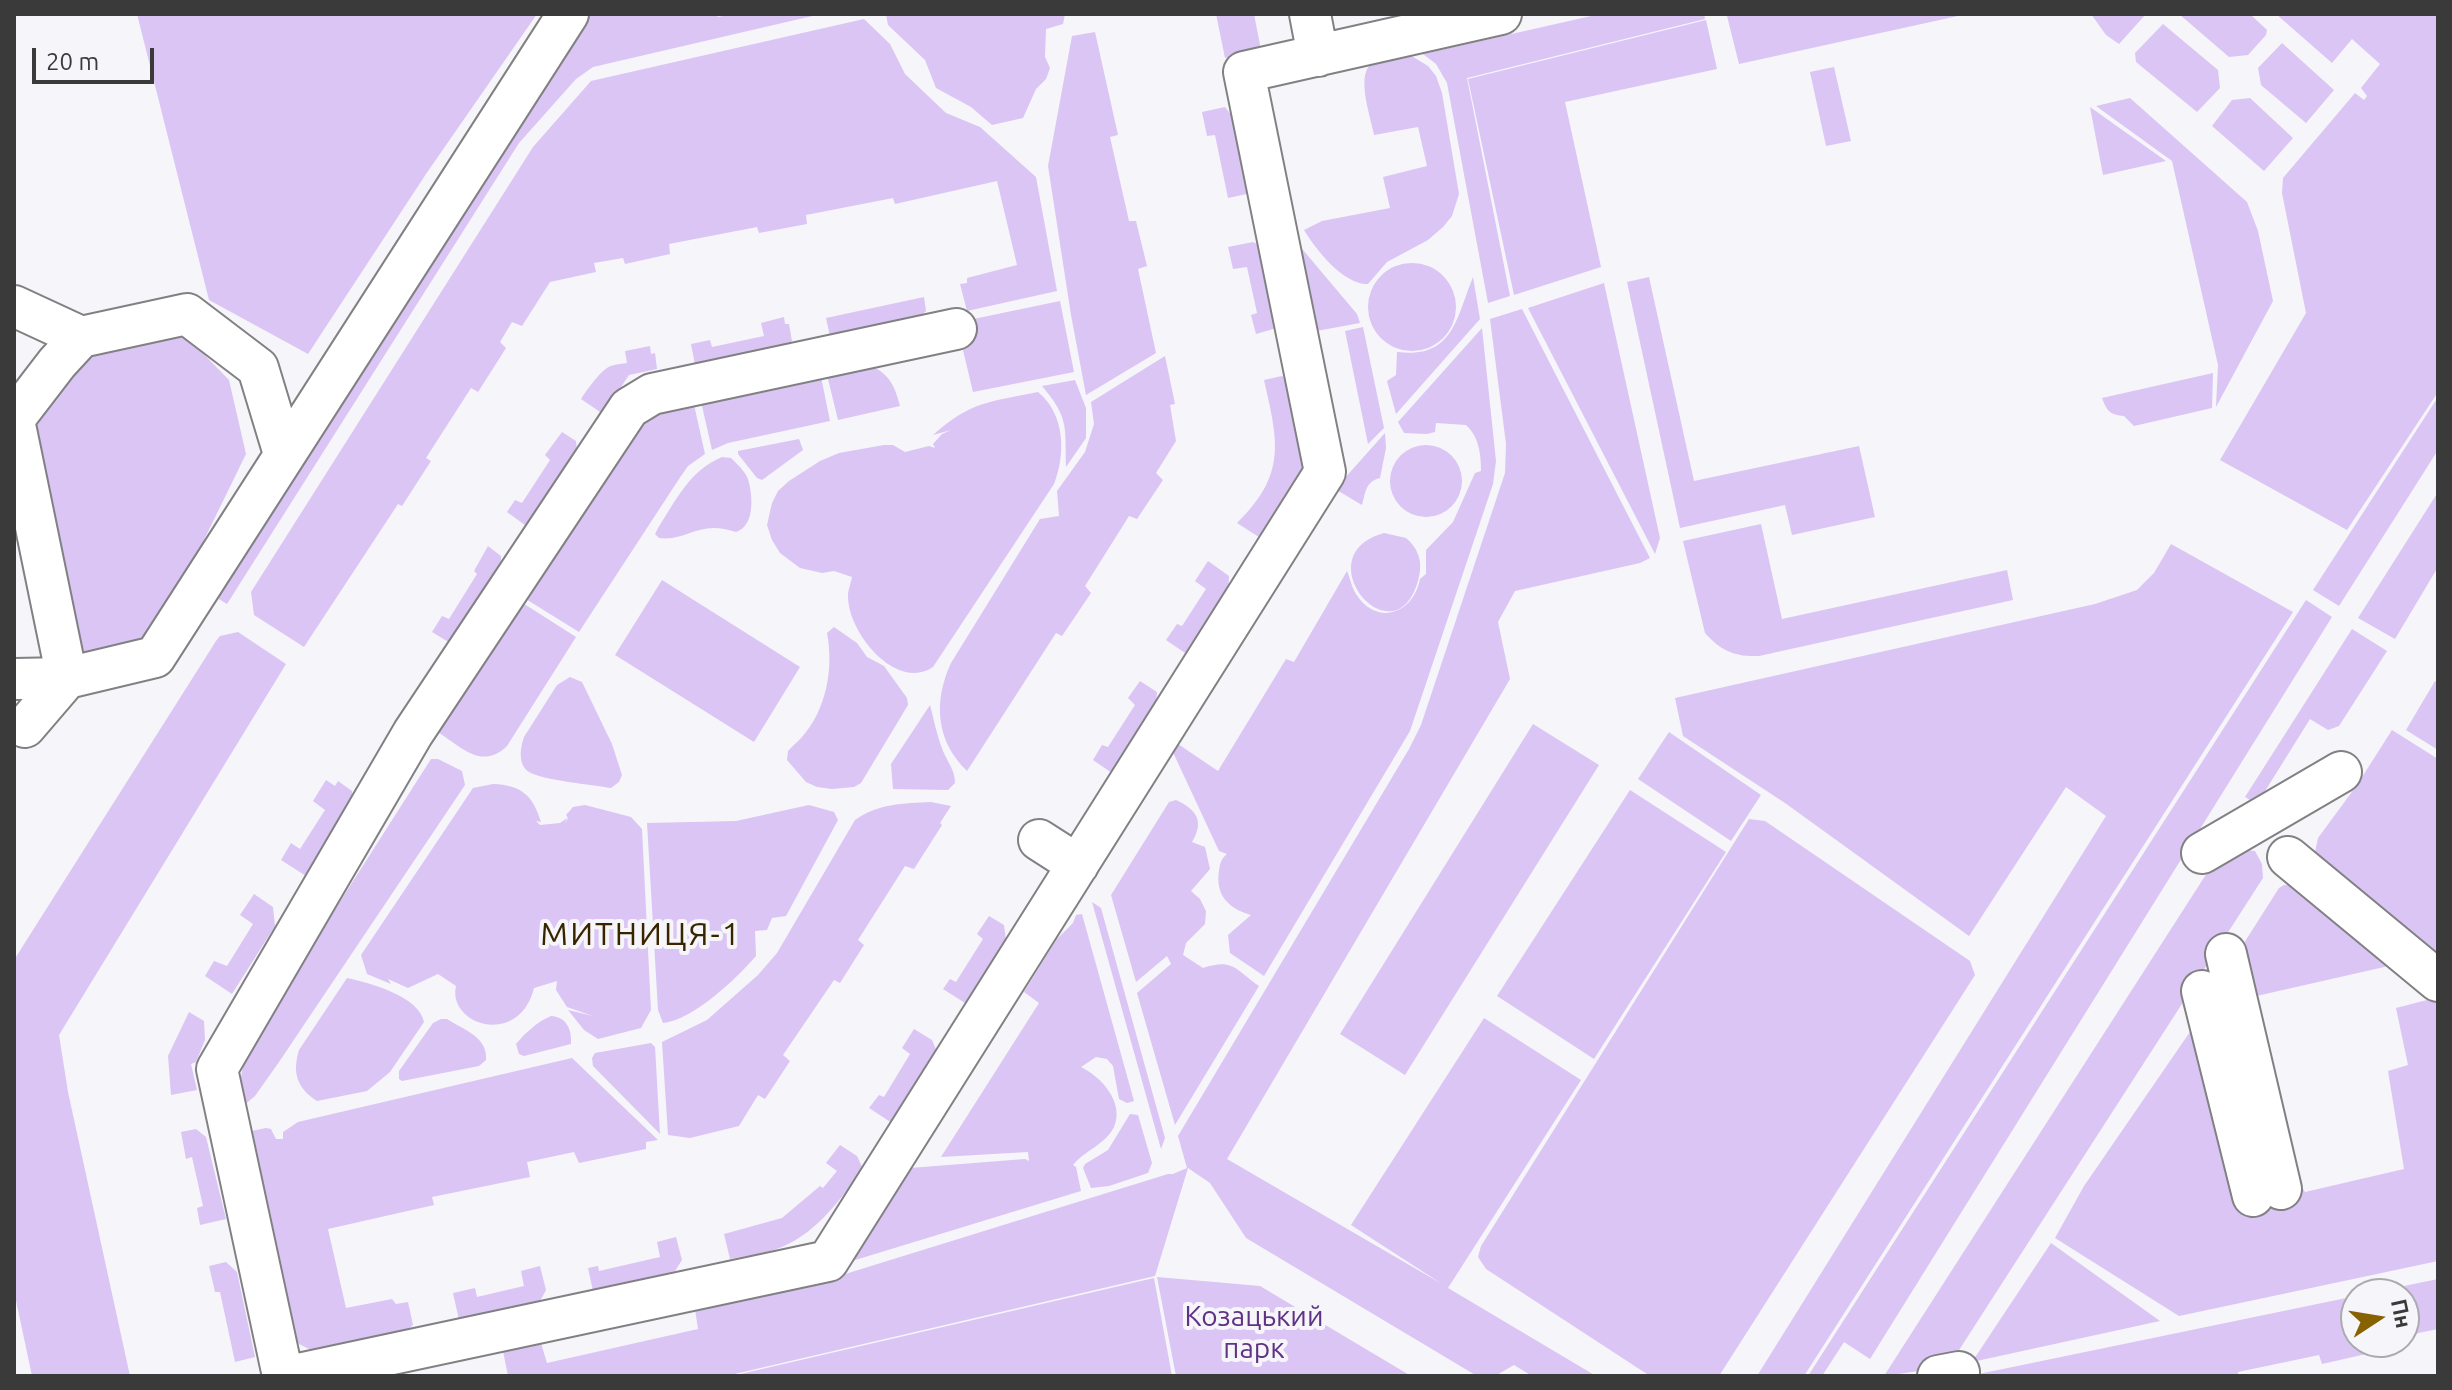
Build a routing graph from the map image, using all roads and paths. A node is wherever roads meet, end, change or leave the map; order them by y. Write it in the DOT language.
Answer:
graph roads {
  1 [pos="568,14"];
  2 [pos="1310,14"];
  3 [pos="1501,14"];
  4 [pos="1318,56"];
  5 [pos="14,306"];
  6 [pos="956,329"];
  7 [pos="81,337"];
  8 [pos="14,420"];
  9 [pos="284,454"];
  10 [pos="67,678"];
  11 [pos="14,679"];
  12 [pos="25,727"];
  13 [pos="2341,772"];
  14 [pos="1039,840"];
  15 [pos="2202,853"];
  16 [pos="2288,857"];
  17 [pos="1078,865"];
  18 [pos="2226,954"];
  19 [pos="2438,981"];
  20 [pos="2202,991"];
  21 [pos="286,1376"];
  1 -- 9 [label="lane"];
  2 -- 4 [label="lane"];
  3 -- 4 [label="lane"];
  4 -- 17 [label="lane"];
  5 -- 7 [label="lane"];
  6 -- 21 [label="lane"];
  7 -- 8 [label="lane"];
  7 -- 9 [label="lane"];
  8 -- 10 [label="lane"];
  9 -- 10 [label="lane"];
  10 -- 11 [label="lane"];
  10 -- 12 [label="lane"];
  13 -- 15 [label="lane"];
  14 -- 17 [label="lane"];
  16 -- 19 [label="lane"];
  17 -- 21 [label="lane"];
  18 -- 20 [label="lane"];
}
